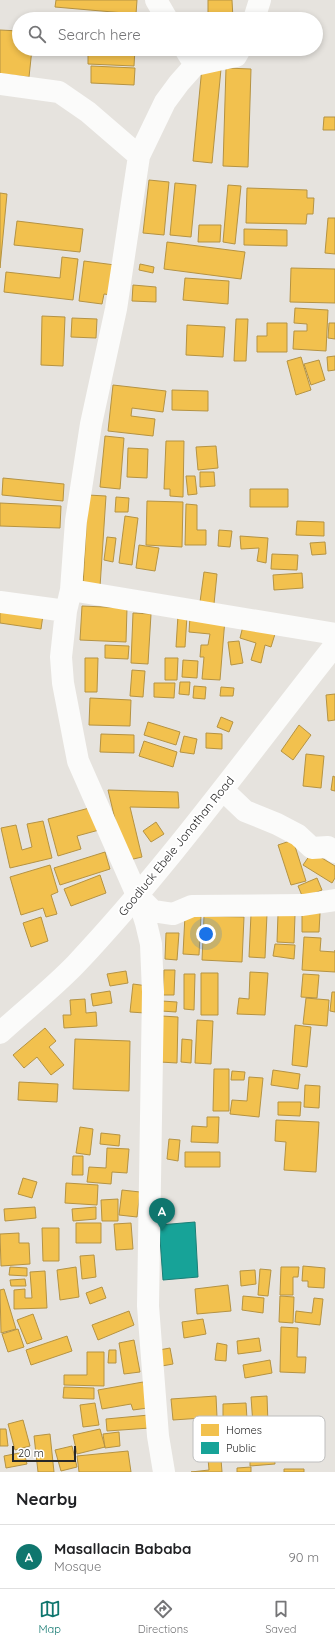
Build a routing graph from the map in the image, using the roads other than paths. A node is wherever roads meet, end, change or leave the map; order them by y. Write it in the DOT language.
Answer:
graph roads {
  1 [pos="156,0"];
  2 [pos="260,0"];
  3 [pos="163,12"];
  4 [pos="256,12"];
  5 [pos="236,56"];
  6 [pos="190,57"];
  7 [pos="0,84"];
  8 [pos="138,156"];
  9 [pos="71,590"];
  10 [pos="0,602"];
  11 [pos="66,611"];
  12 [pos="335,634"];
  13 [pos="335,645"];
  14 [pos="223,790"];
  15 [pos="335,852"];
  16 [pos="137,895"];
  17 [pos="335,900"];
  18 [pos="0,1033"];
  19 [pos="164,1472"];
  1 -- 3 [label="street"];
  2 -- 4 [label="street"];
  5 -- 6 [label="street"];
  6 -- 8 [label="street"];
  7 -- 8 [label="street"];
  8 -- 9 [label="street"];
  9 -- 11 [label="street"];
  9 -- 12 [label="street"];
  10 -- 11 [label="street"];
  11 -- 16 [label="street"];
  13 -- 14 [label="street, Goodluck Ebele Jonathan Road"];
  14 -- 15 [label="street"];
  14 -- 16 [label="street, Goodluck Ebele Jonathan Road"];
  16 -- 17 [label="street"];
  16 -- 18 [label="street, Goodluck Ebele Jonathan Road"];
  16 -- 19 [label="street"];
}
